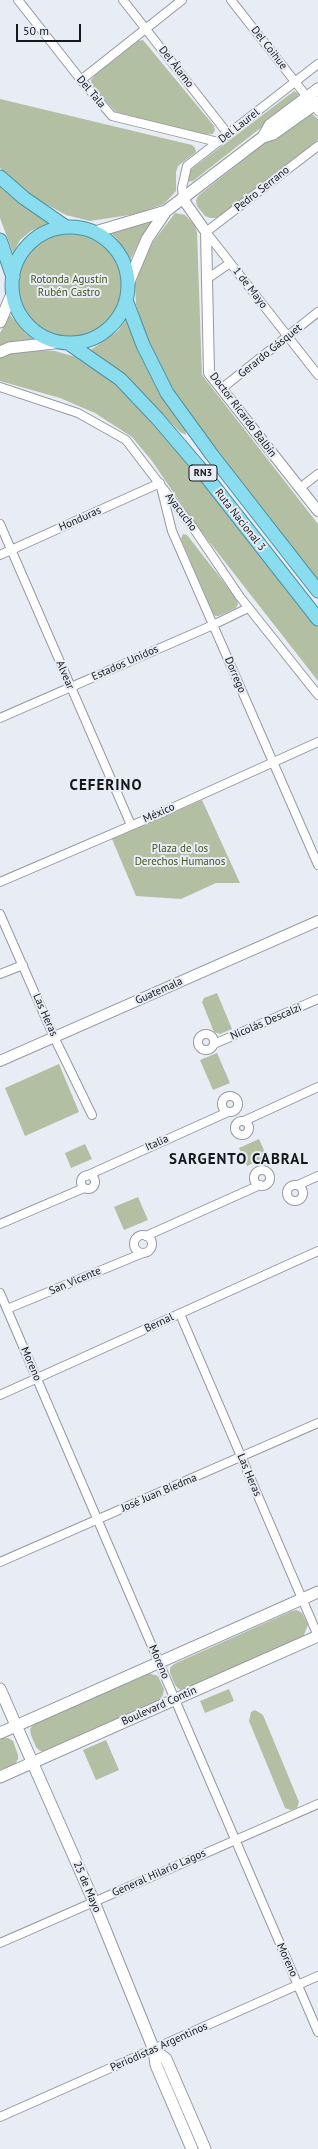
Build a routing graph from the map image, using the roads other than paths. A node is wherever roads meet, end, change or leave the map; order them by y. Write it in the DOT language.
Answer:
graph roads {
  1 [pos="18,0"];
  2 [pos="123,0"];
  3 [pos="182,0"];
  4 [pos="231,0"];
  5 [pos="145,28"];
  6 [pos="318,64"];
  7 [pos="81,80"];
  8 [pos="296,82"];
  9 [pos="318,89"];
  10 [pos="314,104"];
  11 [pos="228,134"];
  12 [pos="218,142"];
  13 [pos="318,146"];
  14 [pos="0,176"];
  15 [pos="183,199"];
  16 [pos="166,211"];
  17 [pos="66,227"];
  18 [pos="95,232"];
  19 [pos="206,232"];
  20 [pos="0,240"];
  21 [pos="230,263"];
  22 [pos="13,277"];
  23 [pos="207,279"];
  24 [pos="128,284"];
  25 [pos="12,294"];
  26 [pos="126,300"];
  27 [pos="318,312"];
  28 [pos="0,322"];
  29 [pos="288,337"];
  30 [pos="54,343"];
  31 [pos="71,344"];
  32 [pos="0,352"];
  33 [pos="318,375"];
  34 [pos="0,387"];
  35 [pos="221,390"];
  36 [pos="318,474"];
  37 [pos="160,483"];
  38 [pos="300,488"];
  39 [pos="318,511"];
  40 [pos="0,524"];
  41 [pos="11,550"];
  42 [pos="0,555"];
  43 [pos="318,591"];
  44 [pos="248,608"];
  45 [pos="318,619"];
  46 [pos="213,625"];
  47 [pos="71,687"];
  48 [pos="318,695"];
  49 [pos="0,718"];
  50 [pos="318,742"];
  51 [pos="272,762"];
  52 [pos="131,825"];
  53 [pos="318,865"];
  54 [pos="0,882"];
  55 [pos="0,914"];
  56 [pos="318,921"];
  57 [pos="23,964"];
  58 [pos="0,974"];
  59 [pos="318,999"];
  60 [pos="54,1037"];
  61 [pos="214,1044"];
  62 [pos="0,1061"];
  63 [pos="318,1087"];
  64 [pos="228,1112"];
  65 [pos="92,1115"];
  66 [pos="244,1121"];
  67 [pos="318,1176"];
  68 [pos="260,1185"];
  69 [pos="298,1185"];
  70 [pos="0,1224"];
  71 [pos="146,1236"];
  72 [pos="318,1251"];
  73 [pos="143,1253"];
  74 [pos="0,1292"];
  75 [pos="7,1310"];
  76 [pos="180,1314"];
  77 [pos="37,1379"];
  78 [pos="0,1395"];
  79 [pos="318,1423"];
  80 [pos="241,1457"];
  81 [pos="98,1519"];
  82 [pos="0,1562"];
  83 [pos="318,1592"];
  84 [pos="302,1599"];
  85 [pos="318,1636"];
  86 [pos="159,1663"];
  87 [pos="0,1689"];
  88 [pos="174,1699"];
  89 [pos="16,1726"];
  90 [pos="0,1733"];
  91 [pos="32,1763"];
  92 [pos="0,1777"];
  93 [pos="318,1804"];
  94 [pos="235,1840"];
  95 [pos="94,1902"];
  96 [pos="0,1943"];
  97 [pos="318,1976"];
  98 [pos="298,1985"];
  99 [pos="318,2032"];
  100 [pos="154,2050"];
  101 [pos="0,2117"];
  102 [pos="192,2149"];
  103 [pos="204,2149"];
  1 -- 7 [label="street, Del Tala"];
  2 -- 5 [label="street, Del Álamo"];
  3 -- 5 [label="street"];
  4 -- 8 [label="street, Del Coihue"];
  5 -- 7 [label="street"];
  5 -- 11 [label="street, Del Álamo"];
  6 -- 8 [label="street, Del Laurel"];
  7 -- 12 [label="street, Del Tala"];
  8 -- 10 [label="street, Del Coihue"];
  8 -- 11 [label="street, Del Laurel"];
  9 -- 10 [label="main road"];
  10 -- 15 [label="main road"];
  11 -- 12 [label="street, Del Laurel"];
  12 -- 15 [label="street, Del Laurel"];
  13 -- 19 [label="street, Pedro Serrano"];
  14 -- 17 [label="highway, Ruta Nacional 3 / RN3"];
  15 -- 16 [label="main road"];
  15 -- 19 [label="street, 1 de Mayo"];
  16 -- 18 [label="main road"];
  16 -- 24 [label="main road"];
  17 -- 18 [label="highway, Ruta Nacional 3 / RN3"];
  17 -- 22 [label="highway, Ruta Nacional 3 / RN3"];
  18 -- 24 [label="highway, Ruta Nacional 3 / RN3"];
  19 -- 21 [label="street, 1 de Mayo"];
  19 -- 23 [label="street, Doctor Ricardo Balbín"];
  20 -- 22 [label="highway, Ruta Nacional 3 / RN3"];
  21 -- 23 [label="street"];
  21 -- 29 [label="street, 1 de Mayo"];
  22 -- 25 [label="highway, Ruta Nacional 3 / RN3"];
  23 -- 35 [label="street, Doctor Ricardo Balbín"];
  24 -- 26 [label="highway, Ruta Nacional 3 / RN3"];
  25 -- 28 [label="main road"];
  25 -- 30 [label="highway, Ruta Nacional 3 / RN3"];
  26 -- 31 [label="highway, Ruta Nacional 3 / RN3"];
  26 -- 43 [label="highway, Ruta Nacional 3 / RN3"];
  27 -- 29 [label="street, Gerardo Gásquet"];
  29 -- 33 [label="street, 1 de Mayo"];
  29 -- 35 [label="street, Gerardo Gásquet"];
  30 -- 31 [label="highway, Ruta Nacional 3 / RN3"];
  30 -- 32 [label="main road"];
  31 -- 45 [label="highway, Ruta Nacional 3 / RN3"];
  34 -- 37 [label="street, Ayacucho"];
  35 -- 38 [label="street, Doctor Ricardo Balbín"];
  36 -- 38 [label="street"];
  37 -- 41 [label="street, Honduras"];
  37 -- 44 [label="street, Ayacucho"];
  37 -- 46 [label="street, Dorrego"];
  38 -- 39 [label="street, Doctor Ricardo Balbín"];
  40 -- 41 [label="street, Alvear"];
  41 -- 42 [label="street, Honduras"];
  41 -- 47 [label="street, Alvear"];
  44 -- 46 [label="street, Estados Unidos"];
  44 -- 48 [label="street, Ayacucho"];
  46 -- 47 [label="street, Estados Unidos"];
  46 -- 51 [label="street, Dorrego"];
  47 -- 49 [label="street, Estados Unidos"];
  47 -- 52 [label="street, Alvear"];
  50 -- 51 [label="street, México"];
  51 -- 52 [label="street, México"];
  51 -- 53 [label="street, Dorrego"];
  52 -- 54 [label="street, México"];
  55 -- 57 [label="street, Las Heras"];
  56 -- 60 [label="street, Guatemala"];
  57 -- 58 [label="street"];
  57 -- 60 [label="street, Las Heras"];
  59 -- 61 [label="street, Nicolás Descalzi"];
  60 -- 62 [label="street, Guatemala"];
  60 -- 65 [label="street, Las Heras"];
  63 -- 66 [label="street"];
  64 -- 70 [label="street, Italia"];
  67 -- 69 [label="street"];
  68 -- 71 [label="street"];
  71 -- 73 [label="street"];
  71 -- 73 [label="street"];
  72 -- 76 [label="street, Bernal"];
  73 -- 75 [label="street, San Vicente"];
  74 -- 75 [label="street, Moreno"];
  75 -- 77 [label="street, Moreno"];
  76 -- 77 [label="street, Bernal"];
  76 -- 80 [label="street, Las Heras"];
  77 -- 78 [label="street, Bernal"];
  77 -- 81 [label="street, Moreno"];
  79 -- 80 [label="street, José Juan Biedma"];
  80 -- 81 [label="street, José Juan Biedma"];
  80 -- 84 [label="street, Las Heras"];
  81 -- 82 [label="street, José Juan Biedma"];
  81 -- 86 [label="street, Moreno"];
  83 -- 84 [label="main road"];
  84 -- 85 [label="street, Las Heras"];
  84 -- 86 [label="main road"];
  85 -- 88 [label="main road, Boulevard Contín"];
  86 -- 88 [label="street, Moreno"];
  86 -- 89 [label="main road"];
  87 -- 89 [label="main road, 25 de Mayo"];
  88 -- 91 [label="main road, Boulevard Contín"];
  88 -- 94 [label="street, Moreno"];
  89 -- 90 [label="main road"];
  89 -- 91 [label="main road, 25 de Mayo"];
  91 -- 92 [label="main road, Boulevard Contín"];
  91 -- 95 [label="main road, 25 de Mayo"];
  93 -- 94 [label="street, General Hilario Lagos"];
  94 -- 95 [label="street, General Hilario Lagos"];
  94 -- 98 [label="street, Moreno"];
  95 -- 96 [label="street, General Hilario Lagos"];
  95 -- 100 [label="main road, 25 de Mayo"];
  97 -- 98 [label="street, Periodistas Argentinos"];
  98 -- 99 [label="street, Moreno"];
  98 -- 100 [label="street, Periodistas Argentinos"];
  100 -- 101 [label="street, Periodistas Argentinos"];
  100 -- 102 [label="main road, 25 de Mayo"];
  100 -- 103 [label="main road, 25 de Mayo"];
}
